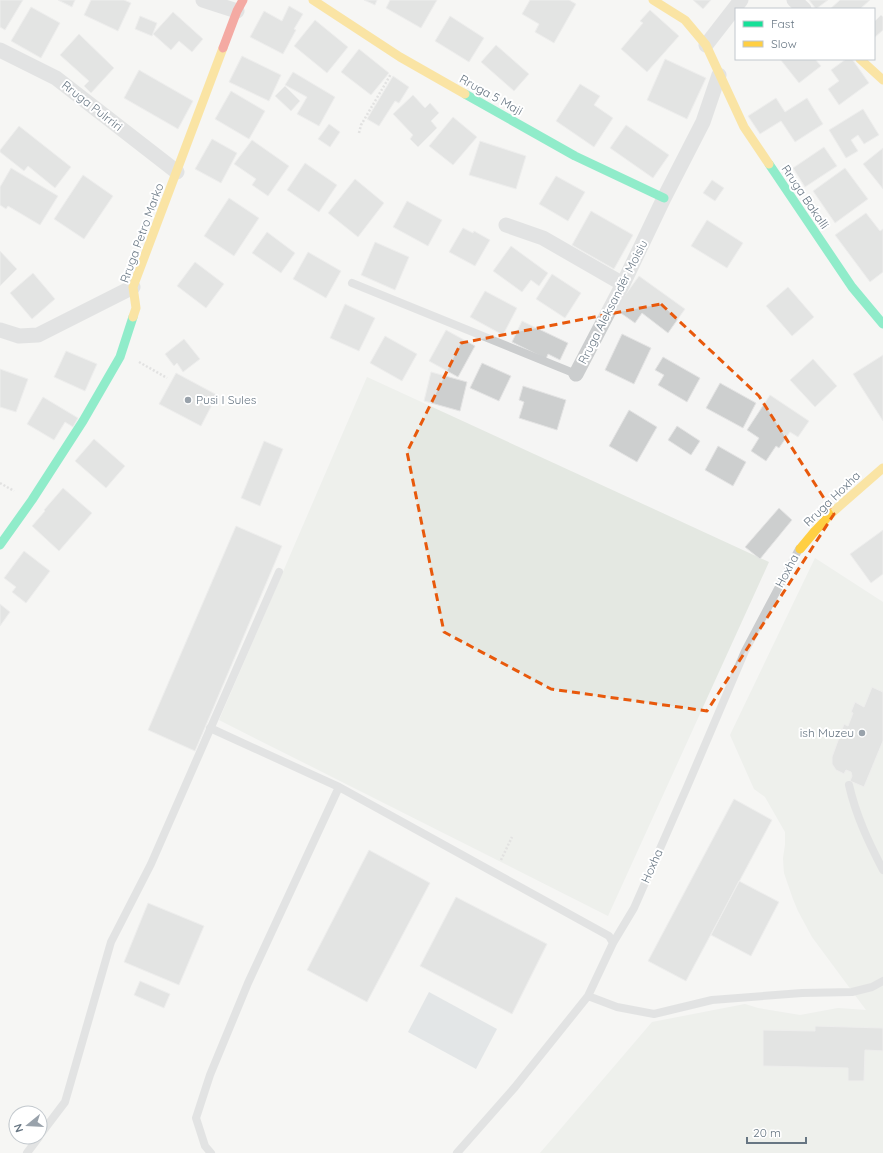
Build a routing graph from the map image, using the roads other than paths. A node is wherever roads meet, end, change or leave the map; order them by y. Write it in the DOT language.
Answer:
graph roads {
  1 [pos="203,0"];
  2 [pos="313,0"];
  3 [pos="653,0"];
  4 [pos="741,0"];
  5 [pos="794,0"];
  6 [pos="240,5"];
  7 [pos="803,8"];
  8 [pos="706,45"];
  9 [pos="0,50"];
  10 [pos="861,60"];
  11 [pos="719,74"];
  12 [pos="883,80"];
  13 [pos="177,172"];
  14 [pos="664,198"];
  15 [pos="506,225"];
  16 [pos="352,283"];
  17 [pos="623,284"];
  18 [pos="133,287"];
  19 [pos="883,324"];
  20 [pos="0,330"];
  21 [pos="576,374"];
  22 [pos="883,468"];
  23 [pos="0,544"];
  24 [pos="800,549"];
  25 [pos="279,572"];
  26 [pos="210,728"];
  27 [pos="848,786"];
  28 [pos="340,787"];
  29 [pos="883,870"];
  30 [pos="609,936"];
  31 [pos="618,936"];
  32 [pos="613,943"];
  33 [pos="883,981"];
  34 [pos="588,996"];
  35 [pos="48,1124"];
  36 [pos="211,1153"];
  37 [pos="457,1153"];
  1 -- 6 [label="street"];
  2 -- 14 [label="street, Rruga 5 Maji"];
  3 -- 8 [label="street"];
  4 -- 8 [label="street"];
  5 -- 7 [label="street"];
  6 -- 13 [label="street, Rruga Petro Marko"];
  8 -- 11 [label="street, Rruga Bakalli"];
  9 -- 13 [label="street, Rruga Pulrriri"];
  10 -- 12 [label="street"];
  11 -- 14 [label="street, Rruga Aleksandër Moisiu"];
  11 -- 19 [label="street, Rruga Bakalli"];
  13 -- 18 [label="street, Rruga Petro Marko"];
  14 -- 17 [label="street, Rruga Aleksandër Moisiu"];
  15 -- 17 [label="street"];
  16 -- 21 [label="lane, Rruga Aleksandër Moisiu"];
  17 -- 21 [label="street, Rruga Aleksandër Moisiu"];
  18 -- 20 [label="street"];
  18 -- 23 [label="street, Rruga Petro Marko"];
  22 -- 24 [label="street, Rruga Hoxha"];
  24 -- 31 [label="lane, Hoxha"];
  25 -- 26 [label="lane"];
  26 -- 28 [label="lane"];
  26 -- 35 [label="lane"];
  27 -- 29 [label="lane"];
  28 -- 30 [label="lane"];
  28 -- 36 [label="lane"];
  30 -- 31 [label="lane"];
  30 -- 32 [label="lane"];
  31 -- 32 [label="lane, Hoxha"];
  32 -- 34 [label="lane, Hoxha"];
  33 -- 34 [label="lane"];
  34 -- 37 [label="lane, Hoxha"];
}
